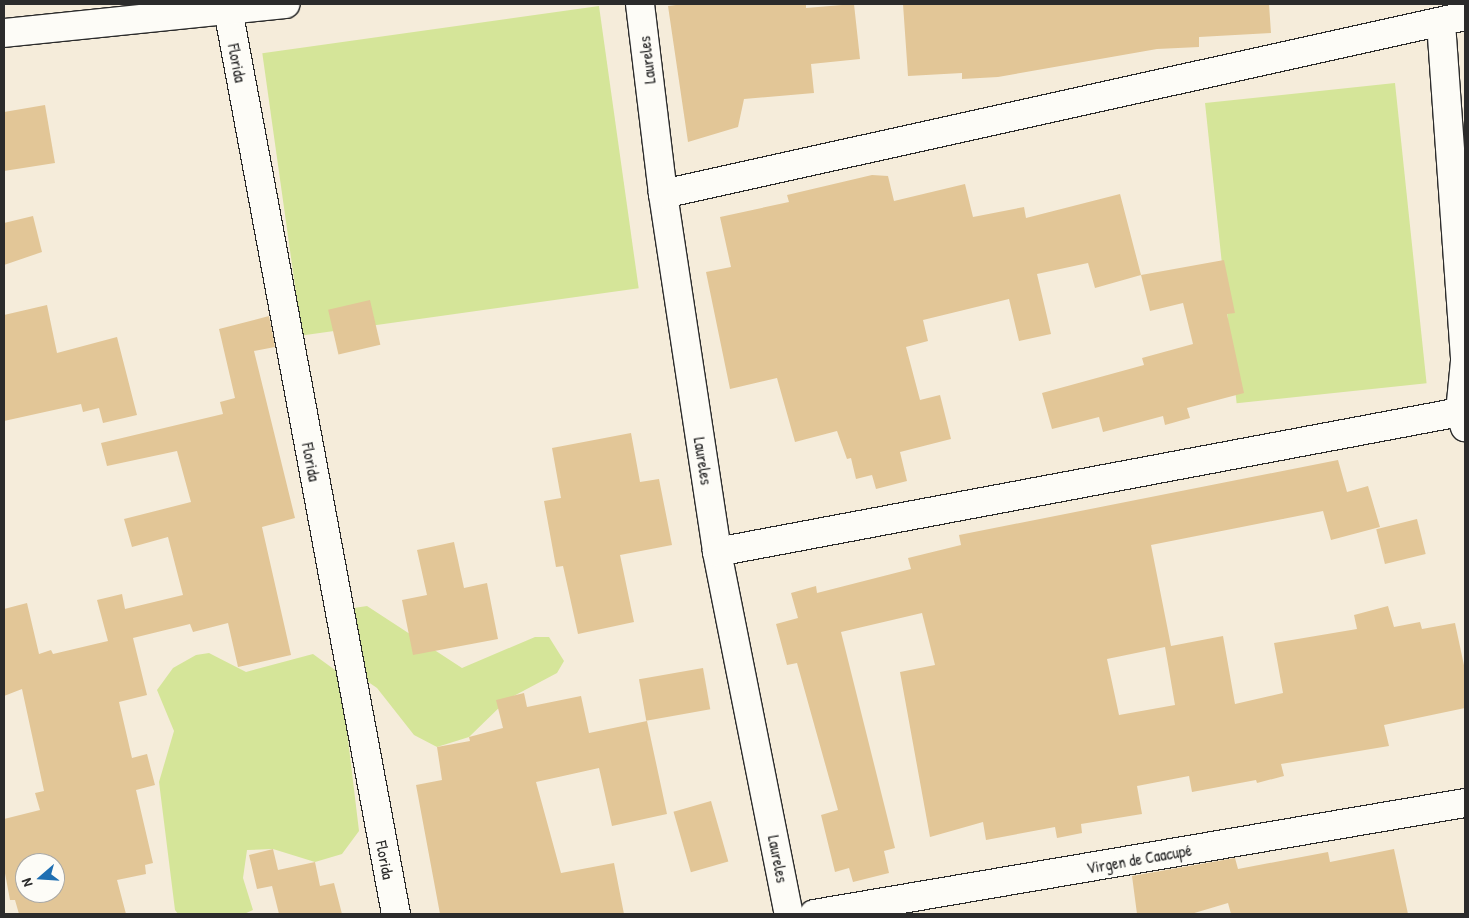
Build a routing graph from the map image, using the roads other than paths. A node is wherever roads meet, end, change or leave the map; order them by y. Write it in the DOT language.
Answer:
graph roads {
  1 [pos="286,4"];
  2 [pos="640,4"];
  3 [pos="227,6"];
  4 [pos="1453,19"];
  5 [pos="4,33"];
  6 [pos="663,194"];
  7 [pos="1463,420"];
  8 [pos="717,552"];
  9 [pos="1465,803"];
  10 [pos="396,914"];
  11 [pos="789,914"];
  12 [pos="814,914"];
  1 -- 3 [label="street"];
  2 -- 6 [label="street, Laureles"];
  3 -- 5 [label="street"];
  3 -- 10 [label="street, Florida"];
  4 -- 6 [label="street"];
  4 -- 7 [label="street"];
  6 -- 8 [label="street, Laureles"];
  7 -- 8 [label="street"];
  8 -- 11 [label="street, Laureles"];
  9 -- 12 [label="street, Virgen de Caacupé"];
}
